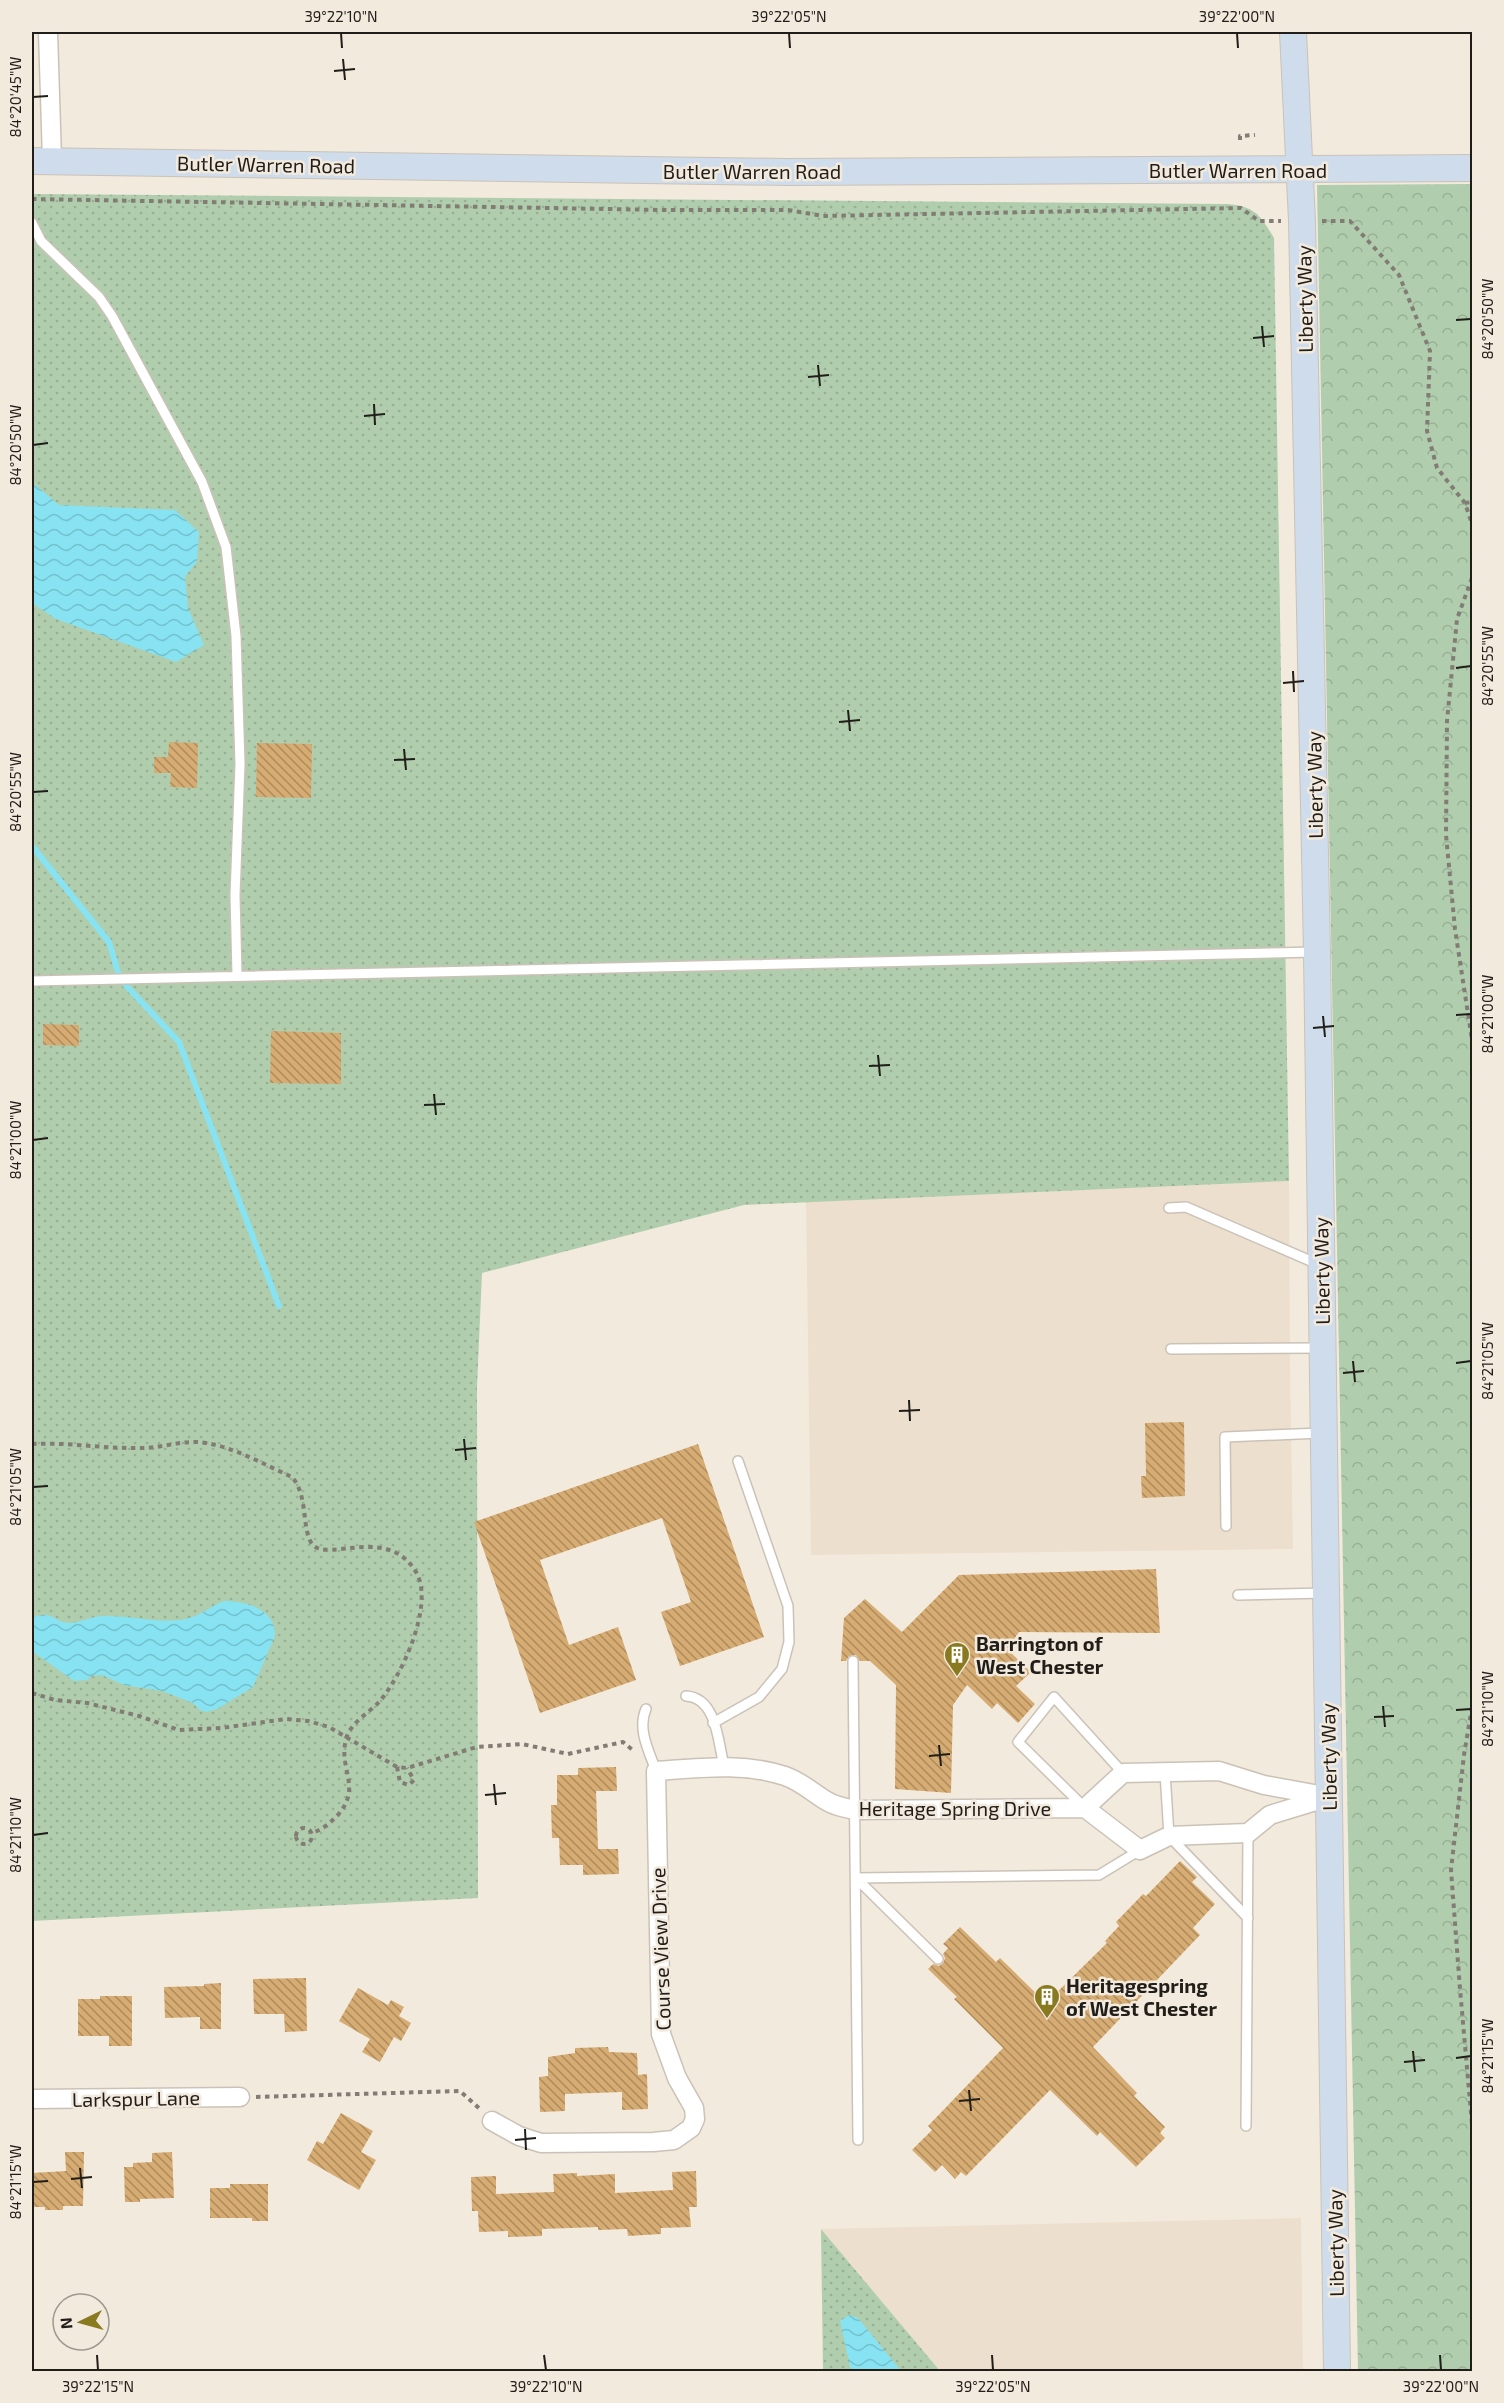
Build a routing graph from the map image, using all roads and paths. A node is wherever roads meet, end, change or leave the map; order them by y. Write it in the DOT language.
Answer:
graph roads {
  1 [pos="48,32"];
  2 [pos="1293,32"];
  3 [pos="1255,135"];
  4 [pos="1240,140"];
  5 [pos="42,160"];
  6 [pos="1473,168"];
  7 [pos="1300,170"];
  8 [pos="32,199"];
  9 [pos="1259,221"];
  10 [pos="1350,221"];
  11 [pos="32,223"];
  12 [pos="1473,502"];
  13 [pos="1465,503"];
  14 [pos="1473,524"];
  15 [pos="1473,578"];
  16 [pos="1317,952"];
  17 [pos="237,975"];
  18 [pos="32,981"];
  19 [pos="1473,1040"];
  20 [pos="1169,1208"];
  21 [pos="1321,1266"];
  22 [pos="1323,1348"];
  23 [pos="1171,1349"];
  24 [pos="1324,1433"];
  25 [pos="32,1444"];
  26 [pos="738,1461"];
  27 [pos="1226,1526"];
  28 [pos="1326,1593"];
  29 [pos="1238,1595"];
  30 [pos="853,1661"];
  31 [pos="32,1694"];
  32 [pos="686,1696"];
  33 [pos="1473,1707"];
  34 [pos="646,1709"];
  35 [pos="713,1724"];
  36 [pos="346,1737"];
  37 [pos="724,1766"];
  38 [pos="397,1767"];
  39 [pos="407,1768"];
  40 [pos="656,1771"];
  41 [pos="1165,1772"];
  42 [pos="1124,1773"];
  43 [pos="1329,1797"];
  44 [pos="1085,1808"];
  45 [pos="856,1810"];
  46 [pos="311,1833"];
  47 [pos="1248,1833"];
  48 [pos="1169,1836"];
  49 [pos="1140,1850"];
  50 [pos="856,1878"];
  51 [pos="1248,1918"];
  52 [pos="938,1959"];
  53 [pos="240,2097"];
  54 [pos="32,2099"];
  55 [pos="492,2121"];
  56 [pos="1473,2124"];
  57 [pos="1246,2126"];
  58 [pos="858,2140"];
  59 [pos="1337,2372"];
  1 -- 5 [label="street"];
  2 -- 7 [label="main road, Liberty Way"];
  3 -- 4 [label="path"];
  5 -- 7 [label="main road, Butler Warren Road"];
  6 -- 7 [label="main road, Butler Warren Road"];
  7 -- 16 [label="main road, Liberty Way"];
  8 -- 9 [label="path"];
  10 -- 13 [label="path"];
  11 -- 17 [label="lane"];
  12 -- 13 [label="path"];
  13 -- 14 [label="path"];
  15 -- 19 [label="path"];
  16 -- 17 [label="lane"];
  16 -- 21 [label="main road, Liberty Way"];
  17 -- 18 [label="lane"];
  20 -- 21 [label="lane"];
  21 -- 22 [label="main road, Liberty Way"];
  22 -- 23 [label="lane"];
  22 -- 24 [label="main road, Liberty Way"];
  24 -- 27 [label="lane"];
  24 -- 28 [label="main road, Liberty Way"];
  25 -- 36 [label="path"];
  26 -- 35 [label="lane"];
  28 -- 29 [label="lane"];
  28 -- 43 [label="main road, Liberty Way"];
  30 -- 45 [label="lane"];
  31 -- 36 [label="path"];
  32 -- 35 [label="lane"];
  33 -- 56 [label="path"];
  34 -- 40 [label="lane"];
  35 -- 37 [label="lane"];
  36 -- 38 [label="path"];
  36 -- 46 [label="path"];
  37 -- 40 [label="street, Heritage Spring Drive"];
  37 -- 45 [label="street, Heritage Spring Drive"];
  38 -- 39 [label="path"];
  38 -- 39 [label="path"];
  39 -- 40 [label="path"];
  40 -- 55 [label="street, Course View Drive"];
  41 -- 42 [label="street"];
  41 -- 43 [label="street"];
  41 -- 48 [label="lane"];
  42 -- 44 [label="street"];
  42 -- 44 [label="lane"];
  43 -- 47 [label="street"];
  43 -- 59 [label="main road, Liberty Way"];
  44 -- 45 [label="street, Heritage Spring Drive"];
  44 -- 49 [label="street"];
  45 -- 50 [label="lane"];
  46 -- 46 [label="path"];
  47 -- 48 [label="street"];
  47 -- 51 [label="lane"];
  48 -- 49 [label="street"];
  48 -- 51 [label="lane"];
  49 -- 50 [label="lane"];
  50 -- 52 [label="lane"];
  50 -- 58 [label="lane"];
  51 -- 57 [label="lane"];
  53 -- 54 [label="street, Larkspur Lane"];
  53 -- 55 [label="path"];
}
